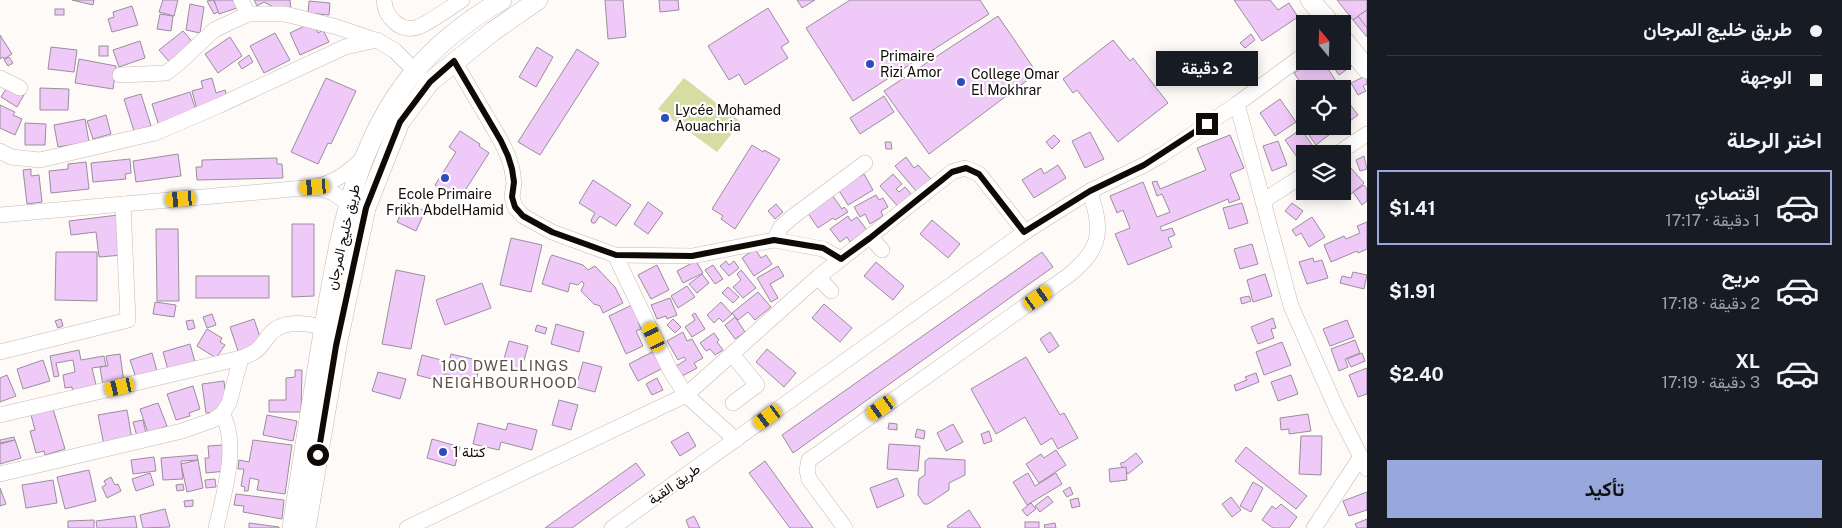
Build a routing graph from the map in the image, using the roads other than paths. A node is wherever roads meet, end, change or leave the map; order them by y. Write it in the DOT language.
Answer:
graph roads {
  1 [pos="241,0"];
  2 [pos="384,0"];
  3 [pos="462,0"];
  4 [pos="502,0"];
  5 [pos="538,0"];
  6 [pos="1310,0"];
  7 [pos="1322,0"];
  8 [pos="248,14"];
  9 [pos="1322,15"];
  10 [pos="1331,15"];
  11 [pos="377,40"];
  12 [pos="1351,49"];
  13 [pos="454,61"];
  14 [pos="1296,61"];
  15 [pos="1367,69"];
  16 [pos="414,71"];
  17 [pos="120,75"];
  18 [pos="0,78"];
  19 [pos="20,88"];
  20 [pos="1237,104"];
  21 [pos="1367,134"];
  22 [pos="1350,145"];
  23 [pos="0,152"];
  24 [pos="365,156"];
  25 [pos="383,163"];
  26 [pos="865,163"];
  27 [pos="1296,180"];
  28 [pos="315,187"];
  29 [pos="1090,191"];
  30 [pos="1263,201"];
  31 [pos="123,204"];
  32 [pos="349,204"];
  33 [pos="0,215"];
  34 [pos="1024,232"];
  35 [pos="870,238"];
  36 [pos="774,240"];
  37 [pos="882,250"];
  38 [pos="616,255"];
  39 [pos="841,259"];
  40 [pos="818,277"];
  41 [pos="831,291"];
  42 [pos="332,329"];
  43 [pos="0,352"];
  44 [pos="732,354"];
  45 [pos="241,358"];
  46 [pos="686,395"];
  47 [pos="733,403"];
  48 [pos="222,414"];
  49 [pos="0,415"];
  50 [pos="736,440"];
  51 [pos="1364,463"];
  52 [pos="0,474"];
  53 [pos="616,527"];
  54 [pos="216,528"];
  55 [pos="292,528"];
  56 [pos="306,528"];
  57 [pos="407,528"];
  58 [pos="845,528"];
  59 [pos="1314,528"];
  1 -- 8 [label="street"];
  2 -- 3 [label="street"];
  4 -- 16 [label="main road, طريق خليج المرجان"];
  5 -- 13 [label="main road, طريق خليج المرجان"];
  6 -- 9 [label="main road"];
  7 -- 10 [label="main road"];
  8 -- 11 [label="street"];
  8 -- 17 [label="street"];
  11 -- 16 [label="street"];
  11 -- 23 [label="street"];
  12 -- 15 [label="main road"];
  13 -- 25 [label="main road, طريق خليج المرجان"];
  13 -- 38 [label="street"];
  14 -- 20 [label="street, طريق القبة"];
  16 -- 24 [label="main road, طريق خليج المرجان"];
  18 -- 19 [label="street"];
  20 -- 29 [label="street, طريق القبة"];
  20 -- 30 [label="street"];
  21 -- 22 [label="street"];
  24 -- 25 [label="main road"];
  24 -- 28 [label="street"];
  24 -- 32 [label="main road, طريق خليج المرجان"];
  25 -- 42 [label="main road, طريق خليج المرجان"];
  26 -- 36 [label="street"];
  27 -- 30 [label="street"];
  28 -- 31 [label="street"];
  28 -- 32 [label="street"];
  29 -- 34 [label="street, طريق القبة"];
  29 -- 58 [label="street"];
  30 -- 51 [label="street"];
  31 -- 33 [label="street"];
  31 -- 43 [label="street"];
  32 -- 42 [label="main road, طريق خليج المرجان"];
  34 -- 35 [label="street"];
  34 -- 50 [label="street, طريق القبة"];
  35 -- 37 [label="street"];
  35 -- 39 [label="street"];
  36 -- 38 [label="street"];
  36 -- 39 [label="street"];
  38 -- 46 [label="street"];
  39 -- 40 [label="street"];
  40 -- 41 [label="street"];
  40 -- 44 [label="street"];
  42 -- 45 [label="street"];
  42 -- 55 [label="main road, طريق خليج المرجان"];
  42 -- 56 [label="main road, طريق خليج المرجان"];
  44 -- 46 [label="street"];
  44 -- 47 [label="street"];
  45 -- 48 [label="street"];
  45 -- 49 [label="street"];
  46 -- 50 [label="street"];
  46 -- 57 [label="street"];
  48 -- 52 [label="street"];
  48 -- 54 [label="street"];
  50 -- 53 [label="street, طريق القبة"];
  51 -- 59 [label="street"];
}
